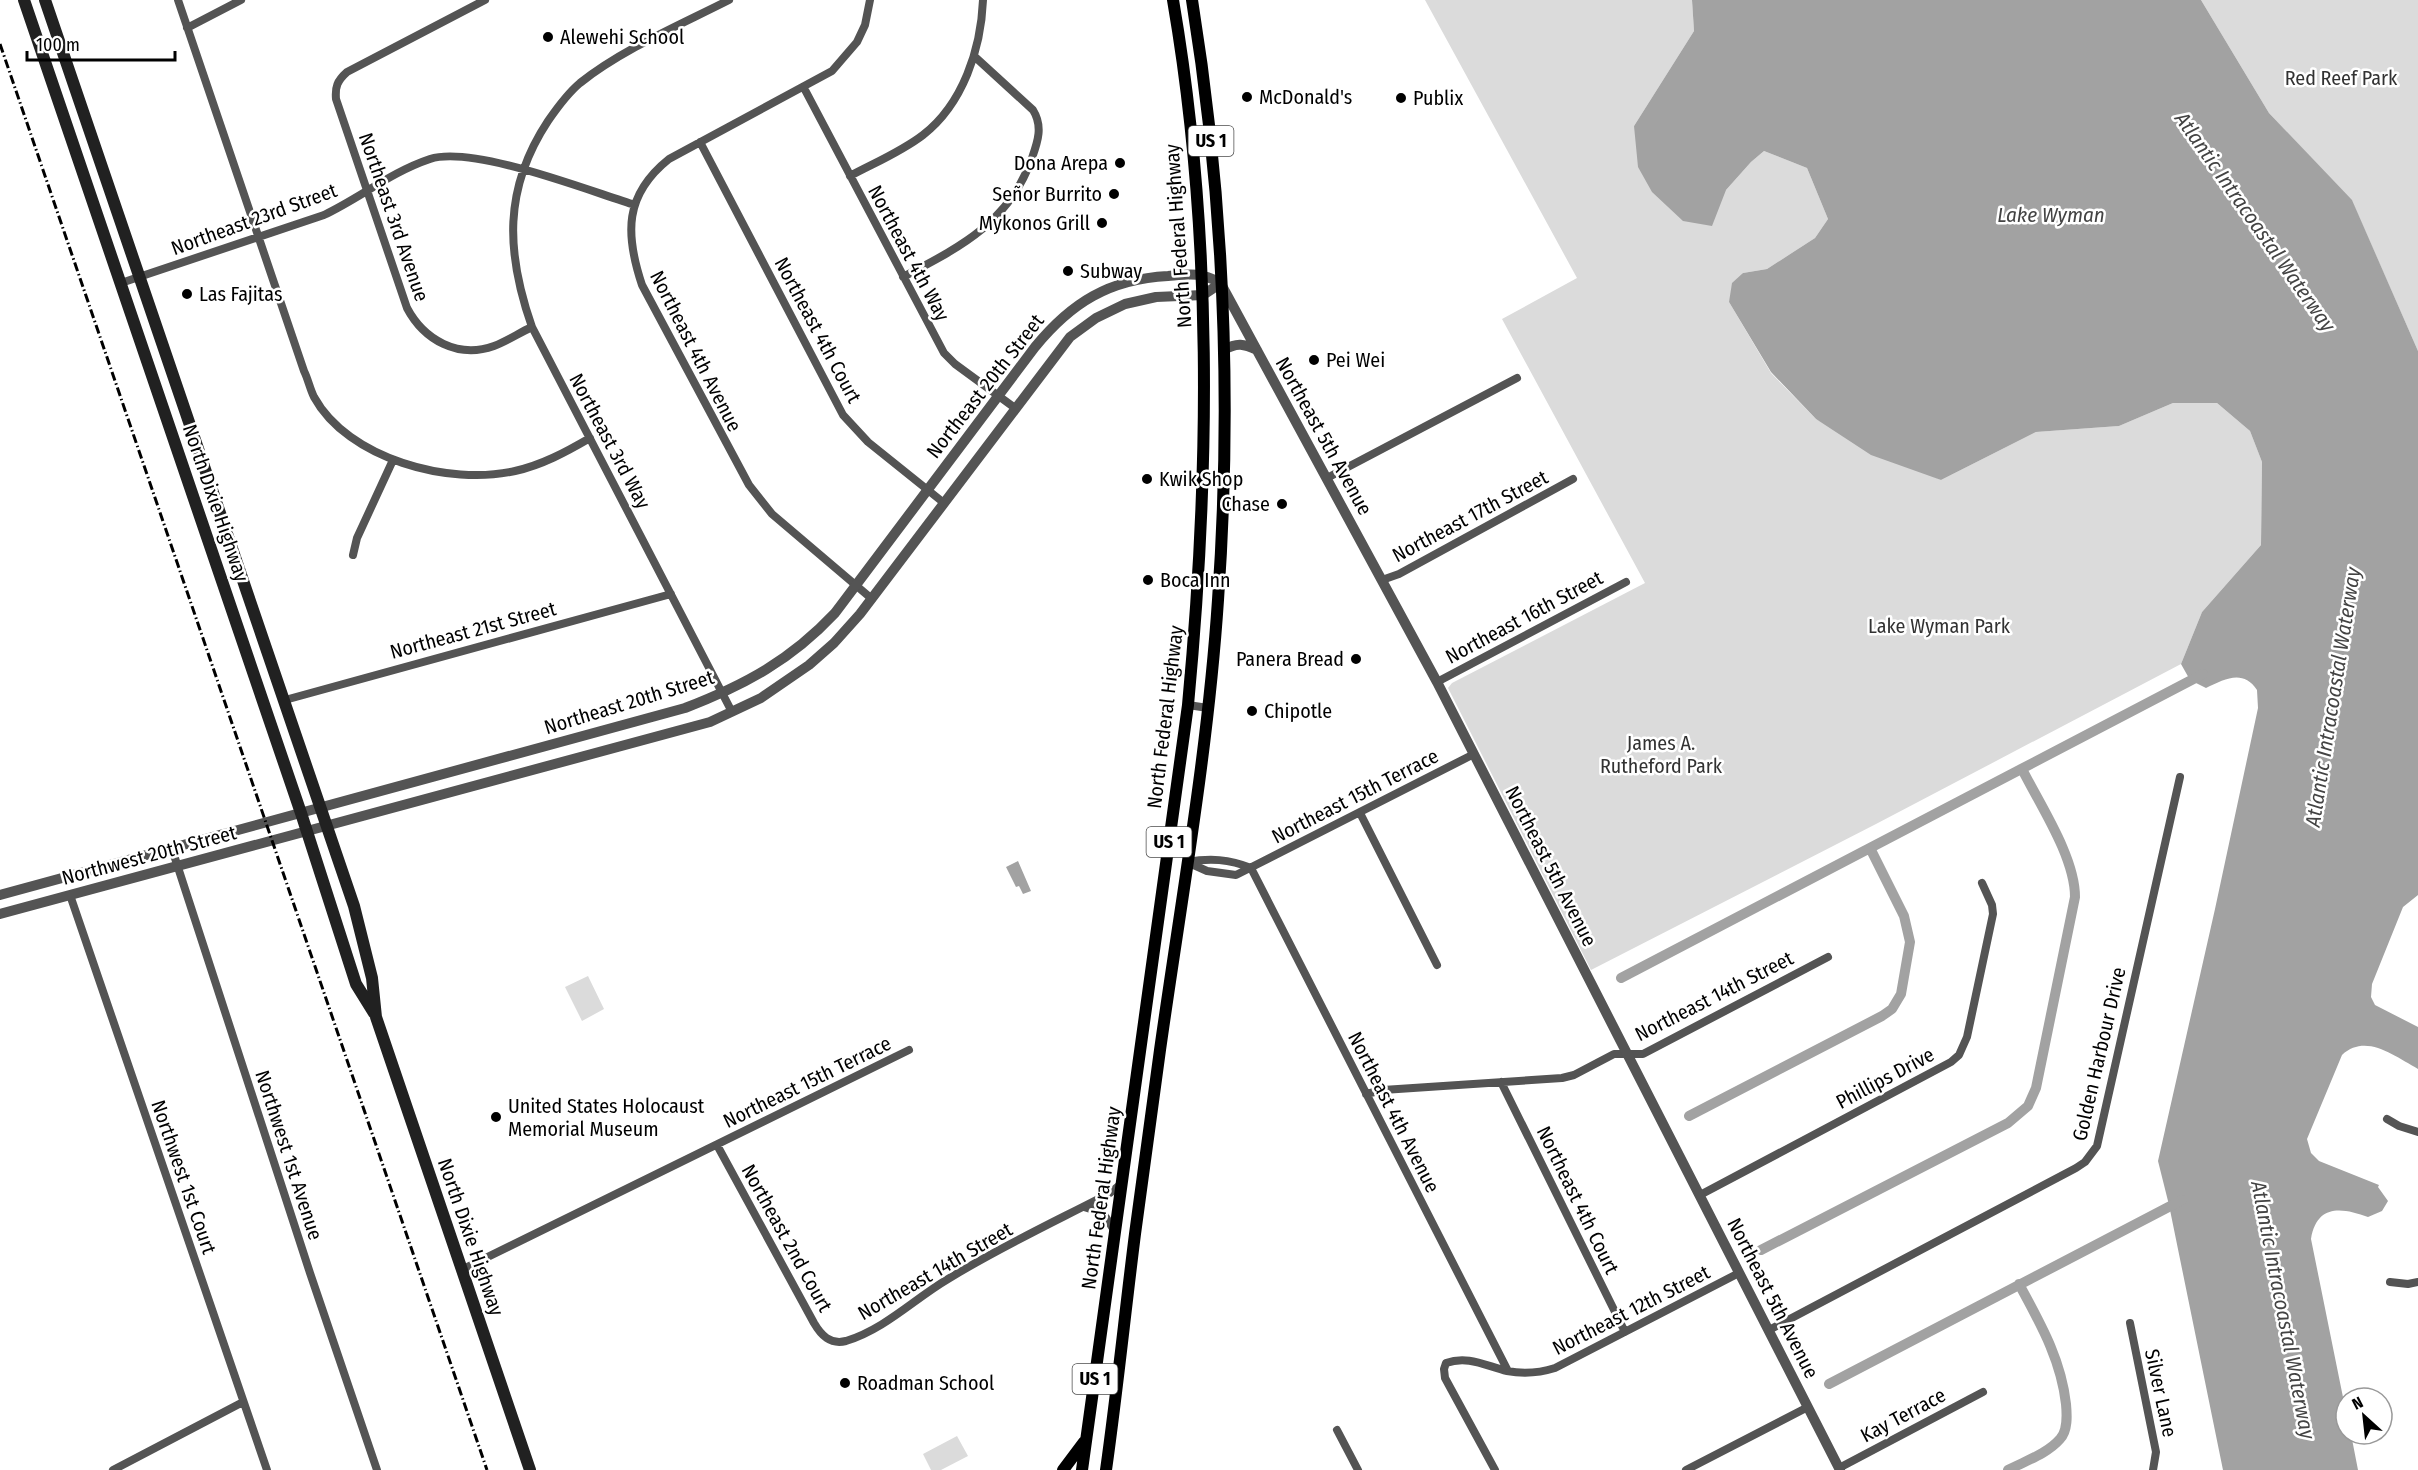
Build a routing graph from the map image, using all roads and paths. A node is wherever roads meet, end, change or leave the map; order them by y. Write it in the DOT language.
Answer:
graph roads {
  1 [pos="24,0"];
  2 [pos="45,0"];
  3 [pos="178,0"];
  4 [pos="241,0"];
  5 [pos="485,0"];
  6 [pos="729,0"];
  7 [pos="870,0"];
  8 [pos="983,0"];
  9 [pos="1173,0"];
  10 [pos="1192,0"];
  11 [pos="187,28"];
  12 [pos="974,56"];
  13 [pos="804,88"];
  14 [pos="700,142"];
  15 [pos="523,170"];
  16 [pos="850,176"];
  17 [pos="367,190"];
  18 [pos="635,206"];
  19 [pos="259,237"];
  20 [pos="1202,273"];
  21 [pos="140,277"];
  22 [pos="903,278"];
  23 [pos="121,283"];
  24 [pos="1221,283"];
  25 [pos="1094,295"];
  26 [pos="1203,295"];
  27 [pos="1104,314"];
  28 [pos="532,327"];
  29 [pos="1224,350"];
  30 [pos="1257,350"];
  31 [pos="1517,378"];
  32 [pos="998,396"];
  33 [pos="1015,408"];
  34 [pos="590,438"];
  35 [pos="393,460"];
  36 [pos="1327,478"];
  37 [pos="1573,479"];
  38 [pos="1204,486"];
  39 [pos="1223,488"];
  40 [pos="928,490"];
  41 [pos="944,503"];
  42 [pos="226,526"];
  43 [pos="206,533"];
  44 [pos="353,555"];
  45 [pos="1200,570"];
  46 [pos="1382,580"];
  47 [pos="1626,582"];
  48 [pos="856,585"];
  49 [pos="671,594"];
  50 [pos="872,599"];
  51 [pos="1218,601"];
  52 [pos="1437,682"];
  53 [pos="723,694"];
  54 [pos="285,700"];
  55 [pos="1188,705"];
  56 [pos="1208,708"];
  57 [pos="732,712"];
  58 [pos="1474,754"];
  59 [pos="476,764"];
  60 [pos="2180,777"];
  61 [pos="484,784"];
  62 [pos="321,807"];
  63 [pos="301,813"];
  64 [pos="1360,813"];
  65 [pos="327,826"];
  66 [pos="1171,827"];
  67 [pos="307,831"];
  68 [pos="172,849"];
  69 [pos="1166,861"];
  70 [pos="1187,862"];
  71 [pos="111,865"];
  72 [pos="178,866"];
  73 [pos="1251,868"];
  74 [pos="1982,883"];
  75 [pos="90,890"];
  76 [pos="0,895"];
  77 [pos="70,895"];
  78 [pos="1182,896"];
  79 [pos="0,914"];
  80 [pos="1828,957"];
  81 [pos="1437,965"];
  82 [pos="376,1017"];
  83 [pos="909,1050"];
  84 [pos="1628,1054"];
  85 [pos="1501,1082"];
  86 [pos="1366,1094"];
  87 [pos="2387,1119"];
  88 [pos="2418,1132"];
  89 [pos="717,1145"];
  90 [pos="1122,1184"];
  91 [pos="1700,1195"];
  92 [pos="1083,1207"];
  93 [pos="1118,1212"];
  94 [pos="1115,1232"];
  95 [pos="1135,1234"];
  96 [pos="461,1270"];
  97 [pos="1740,1273"];
  98 [pos="2390,1282"];
  99 [pos="2418,1282"];
  100 [pos="2130,1323"];
  101 [pos="1768,1330"];
  102 [pos="1625,1332"];
  103 [pos="833,1342"];
  104 [pos="1508,1371"];
  105 [pos="1983,1392"];
  106 [pos="243,1402"];
  107 [pos="1808,1407"];
  108 [pos="1337,1430"];
  109 [pos="1087,1438"];
  110 [pos="1085,1453"];
  111 [pos="1840,1469"];
  112 [pos="113,1470"];
  113 [pos="267,1470"];
  114 [pos="377,1470"];
  115 [pos="530,1470"];
  116 [pos="1064,1470"];
  117 [pos="1082,1470"];
  118 [pos="1095,1470"];
  119 [pos="1106,1470"];
  120 [pos="1358,1470"];
  121 [pos="1495,1470"];
  122 [pos="1686,1470"];
  123 [pos="2153,1470"];
  1 -- 23 [label="main road, North Dixie Highway"];
  2 -- 21 [label="main road, North Dixie Highway"];
  3 -- 11 [label="street"];
  4 -- 11 [label="street"];
  5 -- 17 [label="street, Northeast 3rd Avenue"];
  6 -- 15 [label="street, Northeast 3rd Way"];
  7 -- 13 [label="street, Northeast 4th Avenue"];
  8 -- 12 [label="street"];
  9 -- 20 [label="main road, North Federal Highway / US 1"];
  10 -- 24 [label="main road, North Federal Highway / US 1"];
  11 -- 19 [label="street"];
  12 -- 16 [label="street"];
  12 -- 22 [label="street"];
  13 -- 14 [label="street, Northeast 4th Avenue"];
  13 -- 16 [label="street, Northeast 4th Way"];
  14 -- 18 [label="street, Northeast 4th Avenue"];
  14 -- 40 [label="street, Northeast 4th Court"];
  15 -- 17 [label="street, Northeast 23rd Street"];
  15 -- 18 [label="street, Northeast 23rd Street"];
  15 -- 28 [label="street, Northeast 3rd Way"];
  16 -- 22 [label="street, Northeast 4th Way"];
  17 -- 19 [label="street, Northeast 23rd Street"];
  17 -- 28 [label="street, Northeast 3rd Avenue"];
  18 -- 48 [label="street, Northeast 4th Avenue"];
  19 -- 21 [label="street, Northeast 23rd Street"];
  19 -- 35 [label="street"];
  20 -- 24 [label="street"];
  20 -- 25 [label="street, Northeast 20th Street"];
  20 -- 26 [label="main road, North Federal Highway / US 1"];
  21 -- 23 [label="street, Northeast 23rd Street"];
  21 -- 42 [label="main road, North Dixie Highway"];
  22 -- 32 [label="street, Northeast 4th Way"];
  23 -- 43 [label="main road, North Dixie Highway"];
  24 -- 26 [label="street, Northeast 20th Street"];
  24 -- 29 [label="main road, North Federal Highway / US 1"];
  24 -- 30 [label="street, Northeast 5th Avenue"];
  25 -- 27 [label="street"];
  25 -- 32 [label="street, Northeast 20th Street"];
  26 -- 27 [label="street, Northeast 20th Street"];
  26 -- 38 [label="main road, North Federal Highway / US 1"];
  27 -- 33 [label="street, Northeast 20th Street"];
  28 -- 34 [label="street, Northeast 3rd Way"];
  29 -- 30 [label="street"];
  29 -- 39 [label="main road, North Federal Highway / US 1"];
  30 -- 36 [label="street, Northeast 5th Avenue"];
  31 -- 36 [label="street"];
  32 -- 33 [label="street, Northeast 4th Way"];
  32 -- 40 [label="street, Northeast 20th Street"];
  33 -- 41 [label="street, Northeast 20th Street"];
  34 -- 35 [label="street"];
  34 -- 49 [label="street, Northeast 3rd Way"];
  35 -- 44 [label="street"];
  36 -- 46 [label="street, Northeast 5th Avenue"];
  37 -- 46 [label="street, Northeast 17th Street"];
  38 -- 39 [label="main road"];
  38 -- 45 [label="main road, North Federal Highway / US 1"];
  39 -- 51 [label="main road, North Federal Highway / US 1"];
  40 -- 41 [label="street, Northeast 4th Court"];
  40 -- 48 [label="street, Northeast 20th Street"];
  41 -- 50 [label="street, Northeast 20th Street"];
  42 -- 43 [label="main road"];
  42 -- 54 [label="main road, North Dixie Highway"];
  43 -- 63 [label="main road, North Dixie Highway"];
  45 -- 51 [label="main road"];
  45 -- 55 [label="main road, North Federal Highway / US 1"];
  46 -- 52 [label="street, Northeast 5th Avenue"];
  47 -- 52 [label="street, Northeast 16th Street"];
  48 -- 50 [label="street, Northeast 4th Avenue"];
  48 -- 53 [label="street, Northeast 20th Street"];
  49 -- 53 [label="street, Northeast 3rd Way"];
  49 -- 54 [label="street, Northeast 21st Street"];
  50 -- 57 [label="street, Northeast 20th Street"];
  51 -- 56 [label="main road, North Federal Highway / US 1"];
  52 -- 58 [label="street, Northeast 5th Avenue"];
  53 -- 57 [label="street, Northeast 3rd Way"];
  53 -- 59 [label="street, Northeast 20th Street"];
  54 -- 62 [label="main road, North Dixie Highway"];
  55 -- 56 [label="street"];
  55 -- 66 [label="main road, North Federal Highway / US 1"];
  56 -- 70 [label="main road, North Federal Highway / US 1"];
  57 -- 61 [label="street, Northeast 20th Street"];
  58 -- 64 [label="street, Northeast 15th Terrace"];
  58 -- 84 [label="street, Northeast 5th Avenue"];
  59 -- 61 [label="street"];
  59 -- 62 [label="street, Northeast 20th Street"];
  60 -- 101 [label="street, Golden Harbour Drive"];
  61 -- 65 [label="street, Northeast 20th Street"];
  62 -- 63 [label="street, Northeast 20th Street"];
  62 -- 65 [label="main road, North Dixie Highway"];
  63 -- 67 [label="main road, North Dixie Highway"];
  63 -- 68 [label="street, Northwest 20th Street"];
  64 -- 73 [label="street, Northeast 15th Terrace"];
  64 -- 81 [label="street"];
  65 -- 67 [label="street, Northeast 20th Street"];
  65 -- 82 [label="main road, North Dixie Highway"];
  66 -- 69 [label="main road, North Federal Highway / US 1"];
  66 -- 70 [label="main road"];
  67 -- 72 [label="street, Northwest 20th Street"];
  67 -- 82 [label="main road, North Dixie Highway"];
  68 -- 71 [label="street, Northwest 20th Street"];
  68 -- 72 [label="street, Northwest 1st Avenue"];
  69 -- 78 [label="main road"];
  69 -- 90 [label="main road, North Federal Highway / US 1"];
  70 -- 73 [label="street, Northeast 15th Terrace"];
  70 -- 78 [label="main road, North Federal Highway / US 1"];
  71 -- 75 [label="street"];
  71 -- 76 [label="street, Northwest 20th Street"];
  72 -- 75 [label="street, Northwest 20th Street"];
  72 -- 114 [label="street, Northwest 1st Avenue"];
  73 -- 86 [label="street, Northeast 4th Avenue"];
  74 -- 91 [label="street, Phillips Drive"];
  75 -- 77 [label="street, Northwest 20th Street"];
  77 -- 79 [label="street, Northwest 20th Street"];
  77 -- 106 [label="street, Northwest 1st Court"];
  78 -- 95 [label="main road, North Federal Highway / US 1"];
  80 -- 84 [label="street, Northeast 14th Street"];
  82 -- 96 [label="main road, North Dixie Highway"];
  83 -- 89 [label="street, Northeast 15th Terrace"];
  84 -- 85 [label="street, Northeast 14th Street"];
  84 -- 91 [label="street, Northeast 5th Avenue"];
  85 -- 86 [label="street, Northeast 14th Street"];
  85 -- 102 [label="street, Northeast 4th Court"];
  86 -- 104 [label="street, Northeast 4th Avenue"];
  87 -- 88 [label="street"];
  89 -- 96 [label="street, Northeast 15th Terrace"];
  89 -- 103 [label="street, Northeast 2nd Court"];
  90 -- 92 [label="street, Northeast 14th Street"];
  90 -- 93 [label="main road, North Federal Highway / US 1"];
  91 -- 97 [label="street, Northeast 5th Avenue"];
  92 -- 94 [label="street"];
  92 -- 103 [label="street, Northeast 14th Street"];
  93 -- 94 [label="main road, North Federal Highway / US 1"];
  93 -- 95 [label="main road"];
  94 -- 109 [label="main road, North Federal Highway / US 1"];
  95 -- 119 [label="main road, North Federal Highway / US 1"];
  96 -- 115 [label="main road, North Dixie Highway"];
  97 -- 101 [label="street, Northeast 5th Avenue"];
  97 -- 102 [label="street, Northeast 12th Street"];
  98 -- 99 [label="street"];
  100 -- 123 [label="street, Silver Lane"];
  101 -- 107 [label="street, Northeast 5th Avenue"];
  102 -- 104 [label="street, Northeast 12th Street"];
  104 -- 121 [label="street, Northeast 12th Street"];
  105 -- 111 [label="street, Kay Terrace"];
  106 -- 112 [label="street"];
  106 -- 113 [label="street, Northwest 1st Court"];
  107 -- 111 [label="street, Northeast 5th Avenue"];
  107 -- 122 [label="street"];
  108 -- 120 [label="street"];
  109 -- 110 [label="main road, North Federal Highway / US 1"];
  109 -- 116 [label="main road"];
  110 -- 117 [label="main road, North Federal Highway / US 1"];
  110 -- 118 [label="main road"];
}
